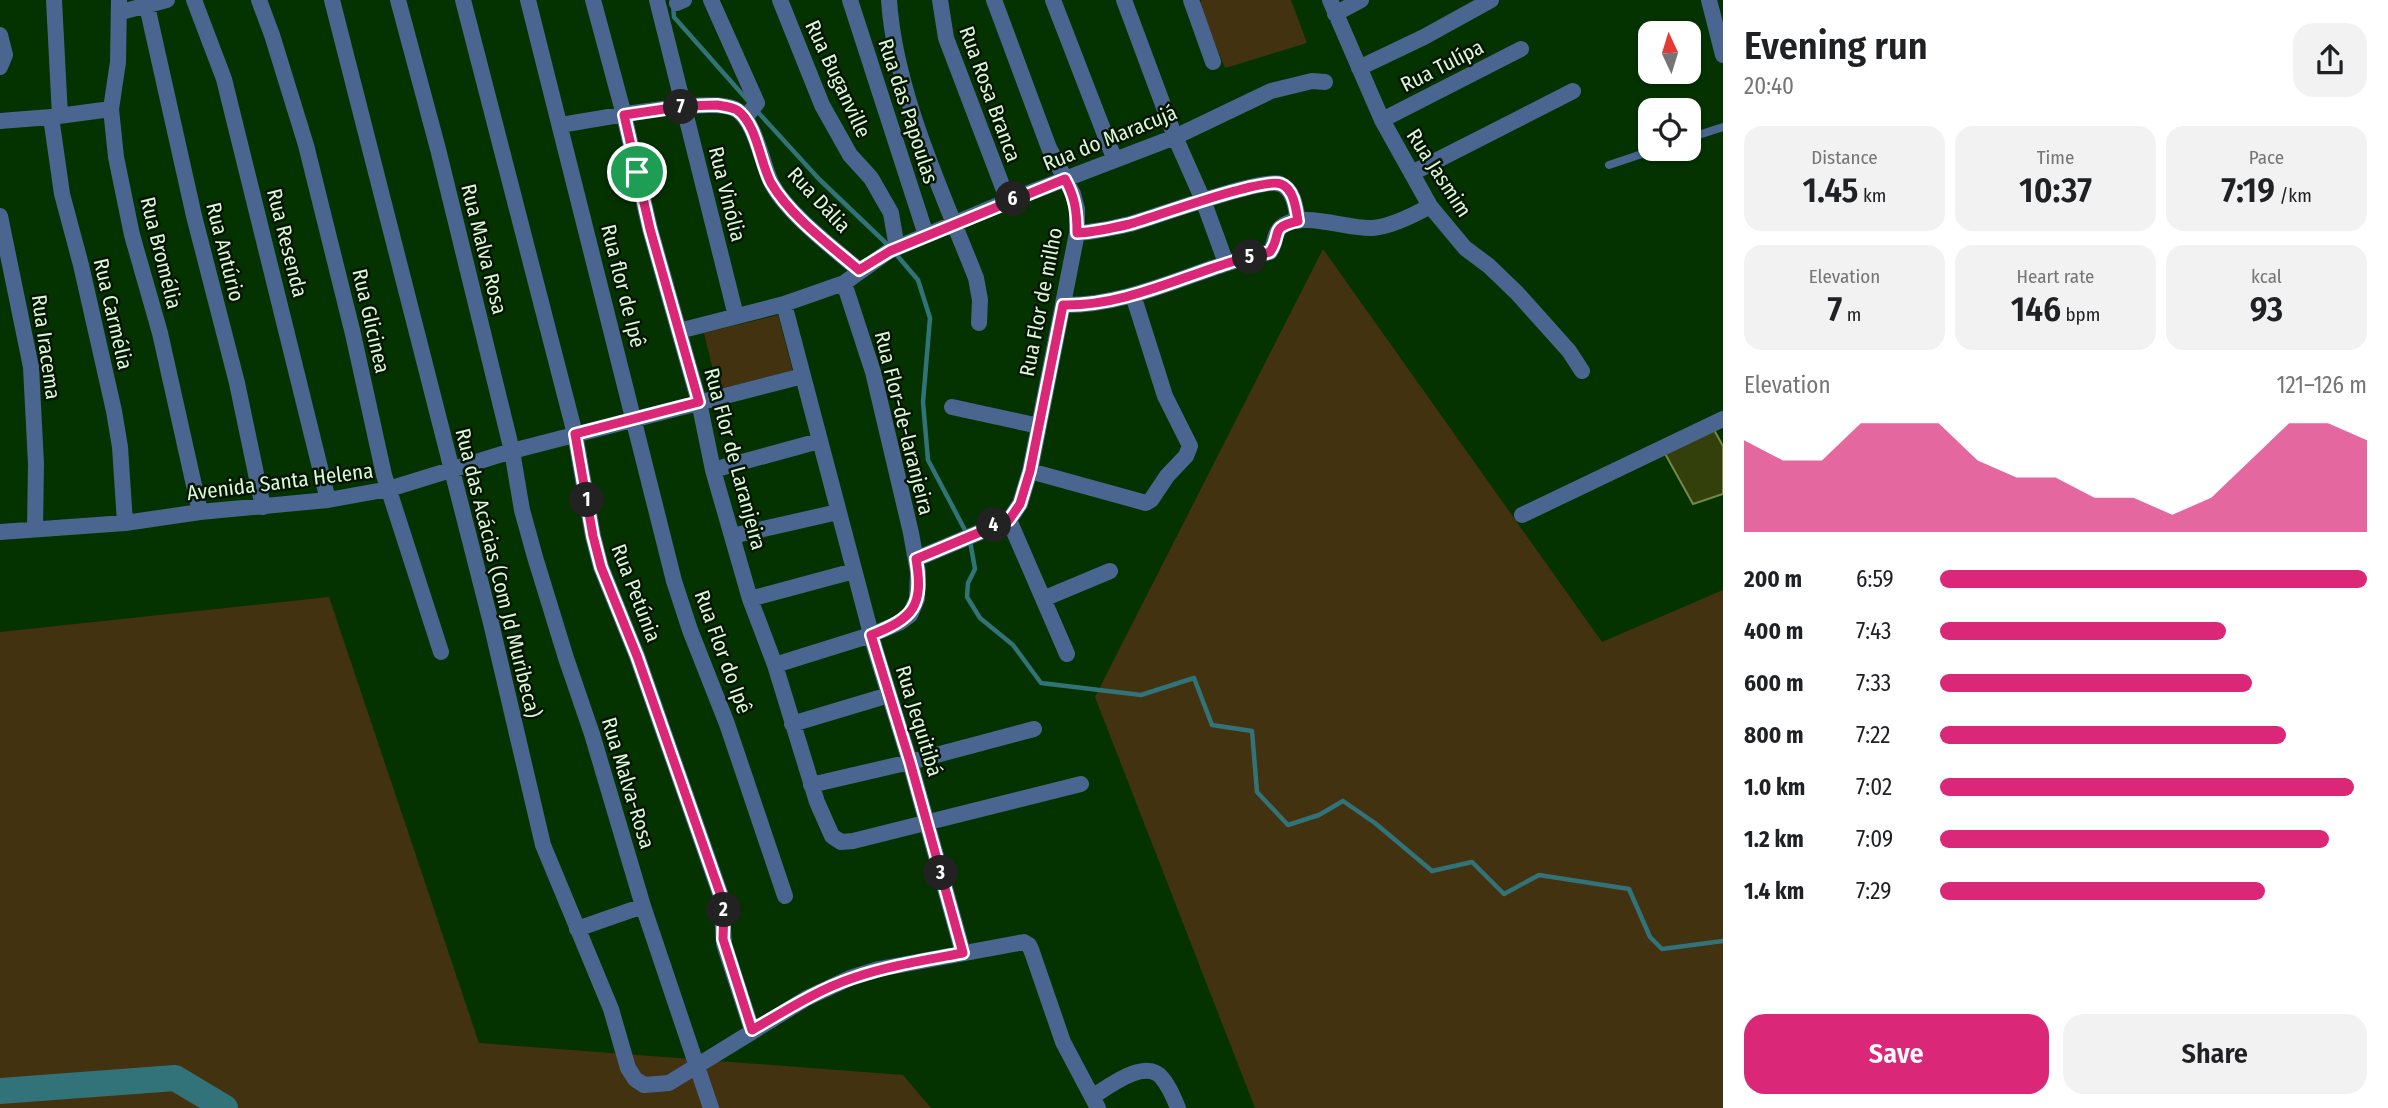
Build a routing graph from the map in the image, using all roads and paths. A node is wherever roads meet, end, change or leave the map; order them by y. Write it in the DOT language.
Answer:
graph roads {
  1 [pos="54,0"];
  2 [pos="167,0"];
  3 [pos="194,0"];
  4 [pos="259,0"];
  5 [pos="332,0"];
  6 [pos="398,0"];
  7 [pos="463,0"];
  8 [pos="528,0"];
  9 [pos="593,0"];
  10 [pos="657,0"];
  11 [pos="711,0"];
  12 [pos="779,0"];
  13 [pos="850,0"];
  14 [pos="940,0"];
  15 [pos="993,0"];
  16 [pos="1053,0"];
  17 [pos="1124,0"];
  18 [pos="1191,0"];
  19 [pos="1361,0"];
  20 [pos="1492,0"];
  21 [pos="1709,0"];
  22 [pos="889,5"];
  23 [pos="120,6"];
  24 [pos="147,6"];
  25 [pos="1332,7"];
  26 [pos="0,35"];
  27 [pos="1521,49"];
  28 [pos="1723,55"];
  29 [pos="1213,62"];
  30 [pos="0,67"];
  31 [pos="1359,68"];
  32 [pos="1325,82"];
  33 [pos="1573,91"];
  34 [pos="685,106"];
  35 [pos="111,109"];
  36 [pos="624,115"];
  37 [pos="55,116"];
  38 [pos="745,118"];
  39 [pos="1382,120"];
  40 [pos="0,121"];
  41 [pos="561,125"];
  42 [pos="1723,127"];
  43 [pos="1701,134"];
  44 [pos="1175,137"];
  45 [pos="1638,155"];
  46 [pos="1114,158"];
  47 [pos="1609,165"];
  48 [pos="1412,173"];
  49 [pos="1065,179"];
  50 [pos="1203,200"];
  51 [pos="1008,201"];
  52 [pos="1430,206"];
  53 [pos="0,216"];
  54 [pos="1298,221"];
  55 [pos="955,223"];
  56 [pos="1077,233"];
  57 [pos="926,235"];
  58 [pos="893,250"];
  59 [pos="1226,263"];
  60 [pos="859,270"];
  61 [pos="844,283"];
  62 [pos="1133,295"];
  63 [pos="784,304"];
  64 [pos="1063,305"];
  65 [pos="736,316"];
  66 [pos="979,323"];
  67 [pos="679,331"];
  68 [pos="1582,371"];
  69 [pos="803,376"];
  70 [pos="699,402"];
  71 [pos="952,407"];
  72 [pos="634,419"];
  73 [pos="1723,419"];
  74 [pos="1039,426"];
  75 [pos="575,434"];
  76 [pos="819,442"];
  77 [pos="512,451"];
  78 [pos="451,470"];
  79 [pos="713,470"];
  80 [pos="1030,471"];
  81 [pos="389,489"];
  82 [pos="328,500"];
  83 [pos="263,507"];
  84 [pos="522,510"];
  85 [pos="200,512"];
  86 [pos="838,512"];
  87 [pos="1522,515"];
  88 [pos="1009,520"];
  89 [pos="125,523"];
  90 [pos="36,529"];
  91 [pos="0,532"];
  92 [pos="732,536"];
  93 [pos="916,559"];
  94 [pos="854,571"];
  95 [pos="1110,571"];
  96 [pos="750,599"];
  97 [pos="1043,599"];
  98 [pos="871,635"];
  99 [pos="441,652"];
  100 [pos="1067,654"];
  101 [pos="775,665"];
  102 [pos="889,695"];
  103 [pos="792,724"];
  104 [pos="1034,729"];
  105 [pos="910,762"];
  106 [pos="1082,784"];
  107 [pos="811,785"];
  108 [pos="927,824"];
  109 [pos="785,896"];
  110 [pos="643,906"];
  111 [pos="577,929"];
  112 [pos="963,953"];
  113 [pos="752,1030"];
  114 [pos="697,1066"];
  115 [pos="1095,1102"];
  116 [pos="711,1108"];
  117 [pos="1178,1108"];
  1 -- 37 [label="street, Rua Carmélia"];
  2 -- 24 [label="street"];
  3 -- 82 [label="street, Rua Resenda"];
  4 -- 81 [label="street, Rua Glicinea"];
  5 -- 78 [label="street, Rua das Acácias (Com Jd Muribeca)"];
  6 -- 77 [label="street, Rua Malva Rosa"];
  7 -- 75 [label="street, Rua Petúnia"];
  8 -- 41 [label="street, Rua flor de Ipê"];
  9 -- 36 [label="street, Rua Flor de Laranjeira"];
  10 -- 34 [label="street, Rua Vinólia"];
  11 -- 38 [label="street"];
  12 -- 58 [label="street, Rua Buganville"];
  13 -- 57 [label="street, Rua das Papoulas"];
  14 -- 51 [label="street, Rua Rosa Branca"];
  15 -- 49 [label="street, Rua Flor de milho"];
  16 -- 46 [label="street"];
  17 -- 44 [label="street"];
  18 -- 29 [label="street"];
  19 -- 25 [label="street"];
  20 -- 31 [label="street"];
  21 -- 28 [label="street"];
  22 -- 55 [label="street"];
  23 -- 24 [label="street"];
  23 -- 35 [label="street, Rua Bromélia"];
  24 -- 83 [label="street, Rua Antúrio"];
  25 -- 31 [label="street, Rua Jasmim"];
  26 -- 30 [label="street"];
  27 -- 39 [label="street, Rua Tulípa"];
  31 -- 39 [label="street, Rua Jasmim"];
  32 -- 44 [label="street, Rua do Maracujá"];
  33 -- 48 [label="street"];
  34 -- 36 [label="street"];
  34 -- 38 [label="street"];
  34 -- 65 [label="street, Rua Vinólia"];
  35 -- 37 [label="street"];
  35 -- 85 [label="street, Rua Bromélia"];
  36 -- 41 [label="street"];
  36 -- 67 [label="street, Rua Flor de Laranjeira"];
  37 -- 40 [label="street"];
  37 -- 89 [label="street, Rua Carmélia"];
  38 -- 60 [label="street, Rua Dália"];
  39 -- 48 [label="street, Rua Jasmim"];
  41 -- 72 [label="street, Rua flor de Ipê"];
  42 -- 43 [label="lane"];
  44 -- 46 [label="street, Rua do Maracujá"];
  44 -- 50 [label="street"];
  45 -- 47 [label="lane"];
  46 -- 49 [label="street, Rua do Maracujá"];
  48 -- 52 [label="street, Rua Jasmim"];
  49 -- 51 [label="street, Rua do Maracujá"];
  49 -- 56 [label="street, Rua Flor de milho"];
  50 -- 54 [label="street"];
  50 -- 56 [label="street"];
  50 -- 59 [label="street"];
  51 -- 55 [label="street, Rua do Maracujá"];
  52 -- 54 [label="street"];
  52 -- 68 [label="street, Rua Jasmim"];
  53 -- 90 [label="street, Rua Iracema"];
  54 -- 59 [label="street"];
  55 -- 57 [label="street, Rua do Maracujá"];
  55 -- 66 [label="street"];
  56 -- 64 [label="street, Rua Flor de milho"];
  57 -- 58 [label="street, Rua do Maracujá"];
  58 -- 60 [label="street, Rua do Maracujá"];
  59 -- 62 [label="street"];
  60 -- 61 [label="street, Rua do Maracujá"];
  61 -- 63 [label="street, Rua do Maracujá"];
  61 -- 93 [label="street, Rua Flor-de-laranjeira"];
  62 -- 64 [label="street"];
  62 -- 80 [label="street"];
  63 -- 65 [label="street, Rua do Maracujá"];
  63 -- 69 [label="street, Rua Jequitibá"];
  64 -- 74 [label="street, Rua Flor de milho"];
  65 -- 67 [label="street, Rua do Maracujá"];
  67 -- 70 [label="street, Rua Flor de Laranjeira"];
  69 -- 70 [label="street, Avenida Santa Helena"];
  69 -- 76 [label="street, Rua Jequitibá"];
  70 -- 72 [label="street, Avenida Santa Helena"];
  70 -- 79 [label="street, Rua Flor de Laranjeira"];
  71 -- 74 [label="street"];
  72 -- 75 [label="street, Avenida Santa Helena"];
  72 -- 109 [label="street, Rua Flor do Ipê"];
  73 -- 87 [label="street"];
  74 -- 80 [label="street, Rua Flor de milho"];
  75 -- 77 [label="street, Avenida Santa Helena"];
  75 -- 113 [label="street, Rua Petúnia"];
  76 -- 79 [label="street"];
  76 -- 86 [label="street, Rua Jequitibá"];
  77 -- 78 [label="street, Avenida Santa Helena"];
  77 -- 84 [label="street, Rua Malva Rosa"];
  78 -- 81 [label="street, Avenida Santa Helena"];
  78 -- 111 [label="street, Rua das Acácias (Com Jd Muribeca)"];
  79 -- 92 [label="street, Rua Flor de Laranjeira"];
  80 -- 88 [label="street, Rua Flor de milho"];
  81 -- 82 [label="street, Avenida Santa Helena"];
  81 -- 99 [label="street, Rua Glicinea"];
  82 -- 83 [label="street, Avenida Santa Helena"];
  83 -- 85 [label="street, Avenida Santa Helena"];
  84 -- 110 [label="street, Rua Malva-Rosa"];
  85 -- 89 [label="street, Avenida Santa Helena"];
  86 -- 92 [label="street"];
  86 -- 94 [label="street, Rua Jequitibá"];
  88 -- 93 [label="street"];
  88 -- 97 [label="street"];
  89 -- 90 [label="street, Avenida Santa Helena"];
  90 -- 91 [label="street, Avenida Santa Helena"];
  92 -- 96 [label="street, Rua Flor de Laranjeira"];
  93 -- 98 [label="street, Rua Flor-de-laranjeira"];
  94 -- 96 [label="street"];
  94 -- 98 [label="street, Rua Jequitibá"];
  95 -- 97 [label="street"];
  96 -- 101 [label="street, Rua Flor de Laranjeira"];
  97 -- 100 [label="street"];
  98 -- 101 [label="street"];
  98 -- 102 [label="street, Rua Jequitibá"];
  101 -- 103 [label="street, Rua Flor de Laranjeira"];
  102 -- 103 [label="street"];
  102 -- 105 [label="street, Rua Jequitibá"];
  103 -- 107 [label="street, Rua Flor de Laranjeira"];
  104 -- 105 [label="street"];
  105 -- 107 [label="street"];
  105 -- 108 [label="street, Rua Jequitibá"];
  106 -- 108 [label="street"];
  107 -- 108 [label="street, Rua Flor de Laranjeira"];
  108 -- 112 [label="street, Rua Jequitibá"];
  110 -- 111 [label="street"];
  110 -- 114 [label="street, Rua Malva-Rosa"];
  111 -- 114 [label="street, Rua das Acácias (Com Jd Muribeca)"];
  112 -- 113 [label="street"];
  112 -- 115 [label="street"];
  113 -- 114 [label="street"];
  114 -- 116 [label="street, Rua Malva-Rosa"];
  115 -- 117 [label="street"];
}
